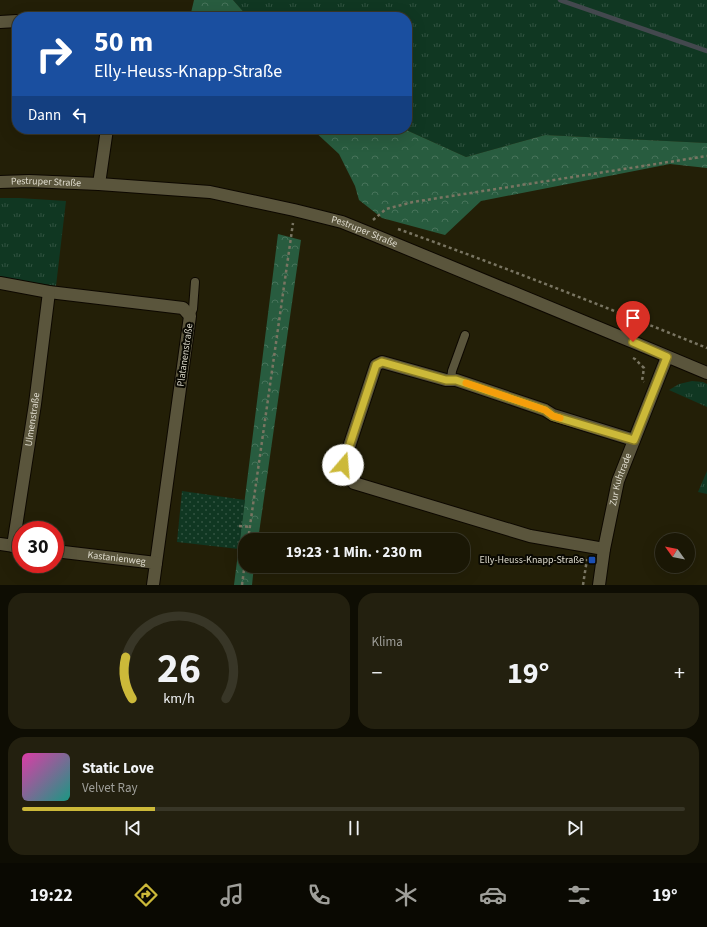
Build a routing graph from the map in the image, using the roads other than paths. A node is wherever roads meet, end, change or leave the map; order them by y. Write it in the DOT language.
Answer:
graph roads {
  1 [pos="12,21"];
  2 [pos="0,22"];
  3 [pos="106,134"];
  4 [pos="0,182"];
  5 [pos="99,184"];
  6 [pos="196,282"];
  7 [pos="0,283"];
  8 [pos="49,292"];
  9 [pos="190,316"];
  10 [pos="465,335"];
  11 [pos="667,357"];
  12 [pos="707,373"];
  13 [pos="451,380"];
  14 [pos="634,440"];
  15 [pos="20,521"];
  16 [pos="0,544"];
  17 [pos="12,546"];
  18 [pos="604,549"];
  19 [pos="64,552"];
  20 [pos="156,563"];
  21 [pos="153,585"];
  22 [pos="599,585"];
  1 -- 2 [label="street"];
  3 -- 5 [label="street"];
  4 -- 5 [label="street, Pestruper Straße"];
  5 -- 11 [label="street, Pestruper Straße"];
  6 -- 9 [label="lane"];
  7 -- 8 [label="street, Platanenstraße"];
  8 -- 9 [label="street, Platanenstraße"];
  8 -- 15 [label="street, Ulmenstraße"];
  9 -- 20 [label="street, Platanenstraße"];
  10 -- 13 [label="lane"];
  11 -- 12 [label="street, Pestruper Straße"];
  11 -- 14 [label="street, Zur Kuhtrade"];
  13 -- 14 [label="street"];
  13 -- 18 [label="street"];
  14 -- 18 [label="street, Zur Kuhtrade"];
  16 -- 17 [label="street"];
  18 -- 22 [label="street, Zur Kuhtrade"];
  19 -- 20 [label="street, Kastanienweg"];
  20 -- 21 [label="street, Kastanienweg"];
}
